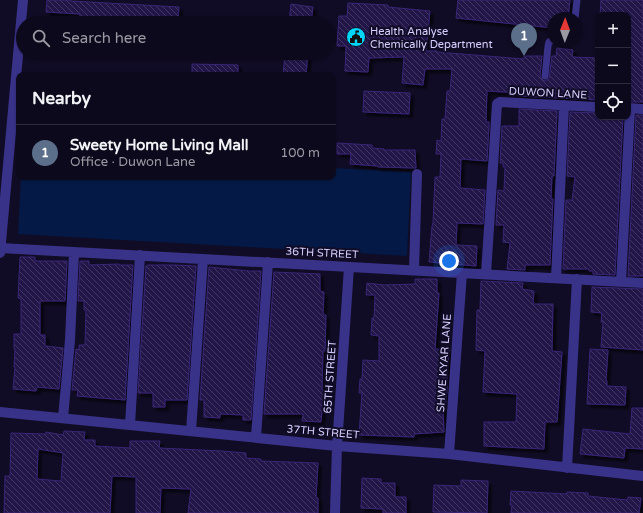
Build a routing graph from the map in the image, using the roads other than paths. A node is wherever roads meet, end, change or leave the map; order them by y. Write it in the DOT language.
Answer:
graph roads {
  1 [pos="23,0"];
  2 [pos="577,0"];
  3 [pos="576,12"];
  4 [pos="22,16"];
  5 [pos="548,48"];
  6 [pos="17,60"];
  7 [pos="16,72"];
  8 [pos="16,75"];
  9 [pos="545,76"];
  10 [pos="564,105"];
  11 [pos="595,107"];
  12 [pos="631,108"];
  13 [pos="643,109"];
  14 [pos="628,120"];
  15 [pos="417,174"];
  16 [pos="0,248"];
  17 [pos="74,252"];
  18 [pos="0,253"];
  19 [pos="140,255"];
  20 [pos="203,259"];
  21 [pos="268,262"];
  22 [pos="349,267"];
  23 [pos="414,270"];
  24 [pos="462,273"];
  25 [pos="486,274"];
  26 [pos="556,278"];
  27 [pos="578,279"];
  28 [pos="621,282"];
  29 [pos="643,283"];
  30 [pos="0,412"];
  31 [pos="63,418"];
  32 [pos="130,425"];
  33 [pos="191,431"];
  34 [pos="256,437"];
  35 [pos="337,446"];
  36 [pos="449,454"];
  37 [pos="567,468"];
  38 [pos="643,476"];
  39 [pos="335,513"];
  1 -- 4 [label="street"];
  2 -- 3 [label="lane"];
  5 -- 9 [label="lane"];
  6 -- 7 [label="street"];
  8 -- 16 [label="street"];
  10 -- 11 [label="street, DUWON LANE"];
  10 -- 25 [label="street, DUWON LANE"];
  10 -- 26 [label="street"];
  12 -- 13 [label="street"];
  14 -- 28 [label="street"];
  15 -- 23 [label="street"];
  16 -- 17 [label="street, 36TH STREET"];
  16 -- 18 [label="street"];
  17 -- 19 [label="street, 36TH STREET"];
  17 -- 31 [label="street"];
  19 -- 20 [label="street, 36TH STREET"];
  19 -- 32 [label="street"];
  20 -- 21 [label="street, 36TH STREET"];
  20 -- 33 [label="street"];
  21 -- 22 [label="street, 36TH STREET"];
  21 -- 34 [label="street"];
  22 -- 23 [label="street, 36TH STREET"];
  22 -- 35 [label="street, 65TH STREET"];
  23 -- 24 [label="street, 36TH STREET"];
  24 -- 25 [label="street, 36TH STREET"];
  24 -- 36 [label="street, SHWE KYAR LANE"];
  25 -- 26 [label="street, 36TH STREET"];
  26 -- 27 [label="street, 36TH STREET"];
  27 -- 28 [label="street, 36TH STREET"];
  27 -- 37 [label="street"];
  28 -- 29 [label="street, 36TH STREET"];
  30 -- 31 [label="street, 37TH STREET"];
  31 -- 32 [label="street, 37TH STREET"];
  32 -- 33 [label="street, 37TH STREET"];
  33 -- 34 [label="street, 37TH STREET"];
  34 -- 35 [label="street, 37TH STREET"];
  35 -- 36 [label="street, 37TH STREET"];
  35 -- 39 [label="street, 65TH STREET"];
  36 -- 37 [label="street, 37TH STREET"];
  37 -- 38 [label="street, 37TH STREET"];
}
